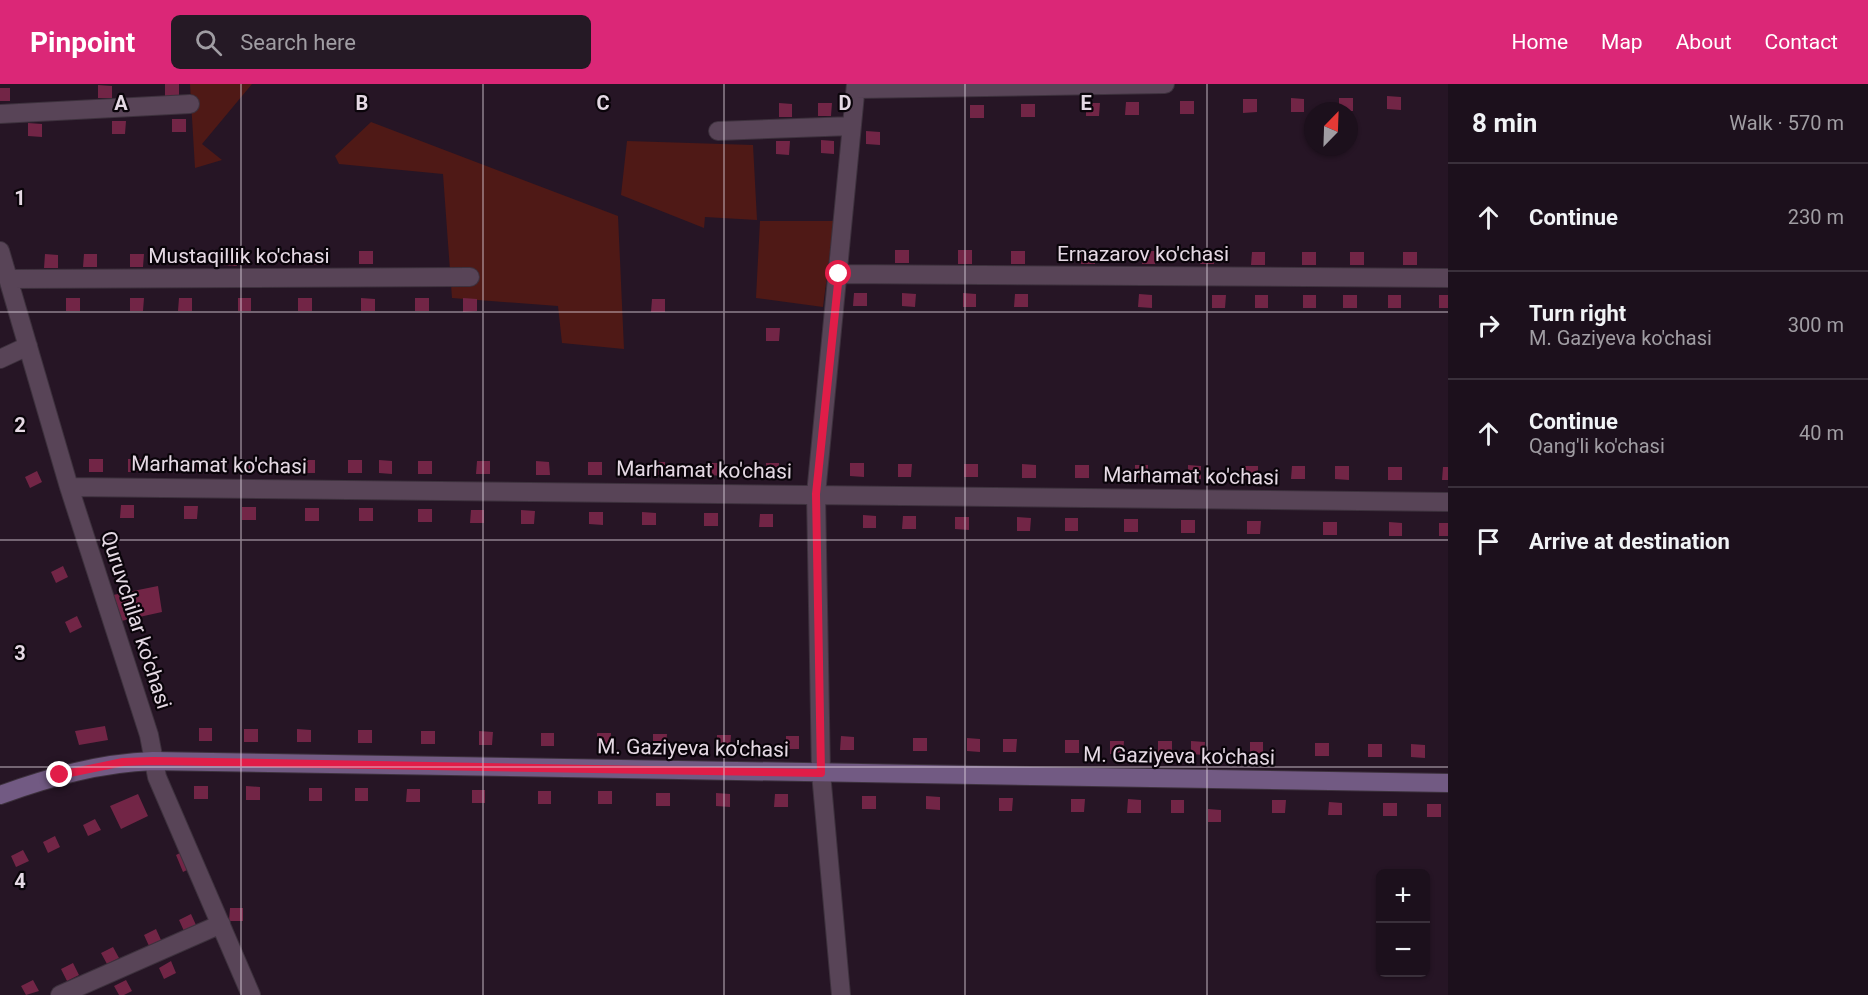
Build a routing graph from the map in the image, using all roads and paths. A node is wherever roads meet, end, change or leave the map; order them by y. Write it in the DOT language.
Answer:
graph roads {
  1 [pos="1165,84"];
  2 [pos="856,87"];
  3 [pos="190,104"];
  4 [pos="0,114"];
  5 [pos="852,126"];
  6 [pos="718,131"];
  7 [pos="0,251"];
  8 [pos="839,274"];
  9 [pos="470,277"];
  10 [pos="1448,278"];
  11 [pos="8,279"];
  12 [pos="28,346"];
  13 [pos="0,359"];
  14 [pos="69,487"];
  15 [pos="816,494"];
  16 [pos="1448,502"];
  17 [pos="153,761"];
  18 [pos="821,773"];
  19 [pos="1448,783"];
  20 [pos="0,795"];
  21 [pos="221,924"];
  22 [pos="60,995"];
  23 [pos="251,995"];
  24 [pos="841,995"];
  1 -- 2 [label="street"];
  2 -- 5 [label="street"];
  3 -- 4 [label="street"];
  5 -- 6 [label="street"];
  5 -- 8 [label="street"];
  7 -- 11 [label="street, Quruvchilar ko'chasi"];
  8 -- 10 [label="street, Ernazarov ko'chasi"];
  8 -- 15 [label="street"];
  9 -- 11 [label="street, Mustaqillik ko'chasi"];
  11 -- 12 [label="street, Quruvchilar ko'chasi"];
  12 -- 13 [label="street"];
  12 -- 14 [label="street, Quruvchilar ko'chasi"];
  14 -- 15 [label="street, Marhamat ko'chasi"];
  14 -- 17 [label="street, Quruvchilar ko'chasi"];
  15 -- 16 [label="street, Marhamat ko'chasi"];
  15 -- 18 [label="street"];
  17 -- 18 [label="street, M. Gaziyeva ko'chasi"];
  17 -- 20 [label="street, M. Gaziyeva ko'chasi"];
  17 -- 21 [label="street, Quruvchilar ko'chasi"];
  18 -- 19 [label="street, M. Gaziyeva ko'chasi"];
  18 -- 24 [label="street"];
  21 -- 22 [label="street"];
  21 -- 23 [label="street, Quruvchilar ko'chasi"];
}
